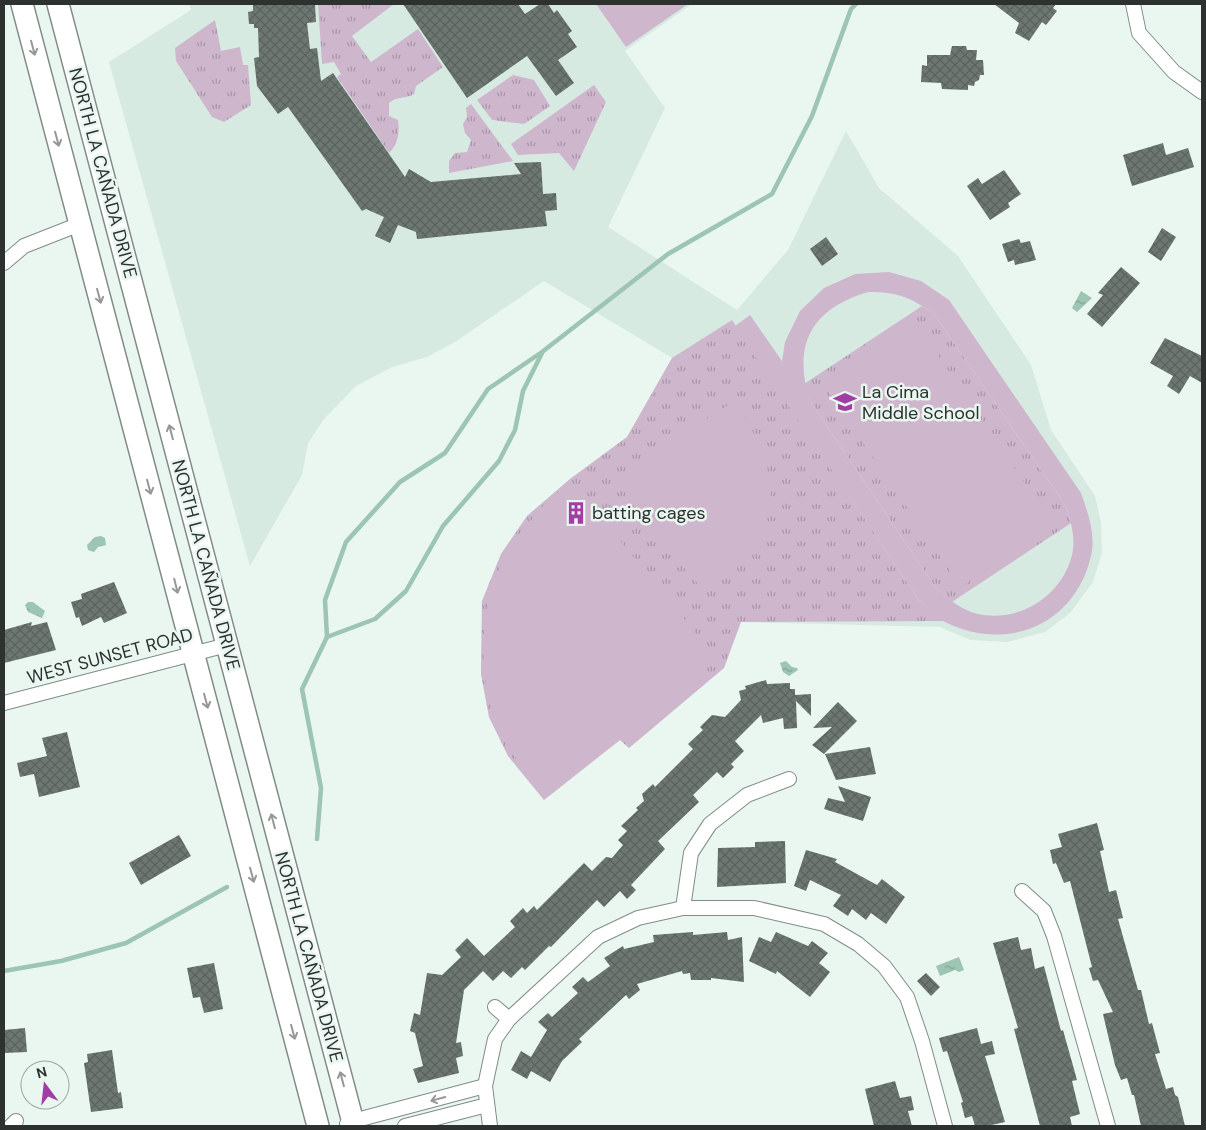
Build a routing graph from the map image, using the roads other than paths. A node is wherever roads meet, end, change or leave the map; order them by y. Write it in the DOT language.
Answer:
graph roads {
  1 [pos="22,4"];
  2 [pos="58,4"];
  3 [pos="1133,4"];
  4 [pos="1202,92"];
  5 [pos="80,224"];
  6 [pos="4,263"];
  7 [pos="227,646"];
  8 [pos="193,653"];
  9 [pos="4,703"];
  10 [pos="789,779"];
  11 [pos="1022,891"];
  12 [pos="683,908"];
  13 [pos="495,1006"];
  14 [pos="509,1019"];
  15 [pos="486,1086"];
  16 [pos="487,1105"];
  17 [pos="350,1124"];
  18 [pos="318,1126"];
  19 [pos="405,1126"];
  20 [pos="490,1126"];
  21 [pos="945,1126"];
  22 [pos="1108,1126"];
  1 -- 5 [label="main road, NORTH LA CAÑADA DRIVE, one-way"];
  7 -- 2 [label="main road, NORTH LA CAÑADA DRIVE, one-way"];
  3 -- 4 [label="street"];
  5 -- 6 [label="street"];
  5 -- 8 [label="main road, NORTH LA CAÑADA DRIVE, one-way"];
  7 -- 8 [label="street, WEST SUNSET ROAD"];
  17 -- 7 [label="main road, NORTH LA CAÑADA DRIVE, one-way"];
  8 -- 9 [label="street, WEST SUNSET ROAD"];
  8 -- 18 [label="main road, NORTH LA CAÑADA DRIVE, one-way"];
  10 -- 12 [label="street"];
  11 -- 22 [label="street"];
  12 -- 14 [label="street"];
  12 -- 21 [label="street"];
  13 -- 14 [label="street"];
  14 -- 15 [label="street"];
  15 -- 16 [label="street"];
  15 -- 17 [label="street, one-way"];
  16 -- 19 [label="street"];
  16 -- 20 [label="street"];
}
